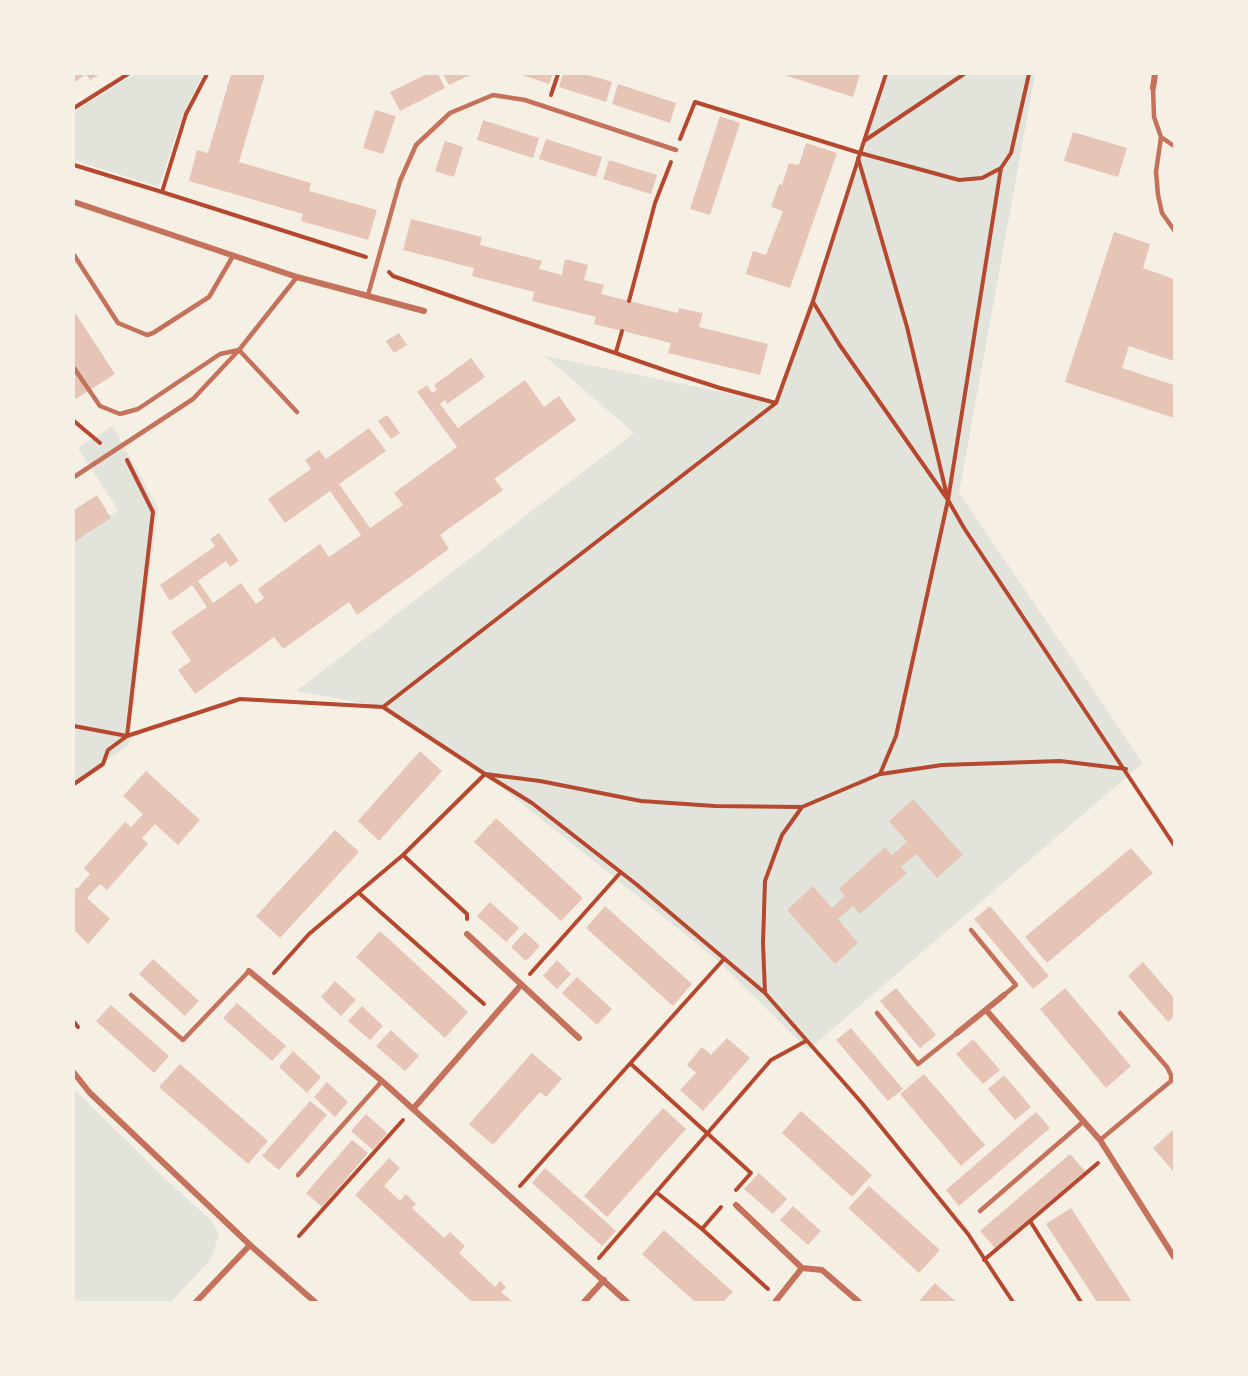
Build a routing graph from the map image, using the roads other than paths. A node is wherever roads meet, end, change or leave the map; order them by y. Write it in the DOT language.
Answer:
graph roads {
  1 [pos="1155,74"];
  2 [pos="1153,88"];
  3 [pos="1161,137"];
  4 [pos="1174,146"];
  5 [pos="676,150"];
  6 [pos="74,202"];
  7 [pos="1174,230"];
  8 [pos="74,255"];
  9 [pos="233,256"];
  10 [pos="297,277"];
  11 [pos="368,295"];
  12 [pos="424,311"];
  13 [pos="239,350"];
  14 [pos="74,368"];
  15 [pos="297,412"];
  16 [pos="74,477"];
  17 [pos="971,930"];
  18 [pos="467,934"];
  19 [pos="249,971"];
  20 [pos="521,985"];
  21 [pos="131,995"];
  22 [pos="1004,995"];
  23 [pos="986,1010"];
  24 [pos="877,1013"];
  25 [pos="1120,1013"];
  26 [pos="957,1033"];
  27 [pos="579,1038"];
  28 [pos="74,1073"];
  29 [pos="382,1082"];
  30 [pos="413,1109"];
  31 [pos="1084,1121"];
  32 [pos="1100,1140"];
  33 [pos="298,1175"];
  34 [pos="736,1205"];
  35 [pos="980,1211"];
  36 [pos="250,1245"];
  37 [pos="1174,1257"];
  38 [pos="802,1268"];
  39 [pos="604,1280"];
  40 [pos="777,1301"];
  41 [pos="196,1302"];
  42 [pos="315,1302"];
  43 [pos="584,1302"];
  44 [pos="627,1302"];
  45 [pos="859,1302"];
  1 -- 2 [label="street"];
  2 -- 3 [label="lane"];
  3 -- 4 [label="lane"];
  3 -- 7 [label="lane"];
  5 -- 11 [label="lane"];
  6 -- 9 [label="street"];
  8 -- 9 [label="lane"];
  9 -- 10 [label="street"];
  10 -- 11 [label="street"];
  10 -- 13 [label="lane"];
  11 -- 12 [label="street"];
  13 -- 14 [label="lane"];
  13 -- 15 [label="lane"];
  13 -- 16 [label="lane"];
  17 -- 22 [label="lane"];
  18 -- 20 [label="street"];
  19 -- 21 [label="lane"];
  19 -- 29 [label="street"];
  20 -- 27 [label="street"];
  20 -- 30 [label="street"];
  22 -- 23 [label="street"];
  23 -- 26 [label="street"];
  23 -- 31 [label="street"];
  24 -- 26 [label="lane"];
  25 -- 32 [label="lane"];
  28 -- 36 [label="street"];
  29 -- 30 [label="street"];
  29 -- 33 [label="lane"];
  30 -- 39 [label="street"];
  31 -- 32 [label="street"];
  31 -- 35 [label="lane"];
  32 -- 37 [label="street"];
  34 -- 38 [label="street"];
  36 -- 41 [label="street"];
  36 -- 42 [label="street"];
  38 -- 40 [label="street"];
  38 -- 45 [label="street"];
  39 -- 43 [label="street"];
  39 -- 44 [label="street"];
}
